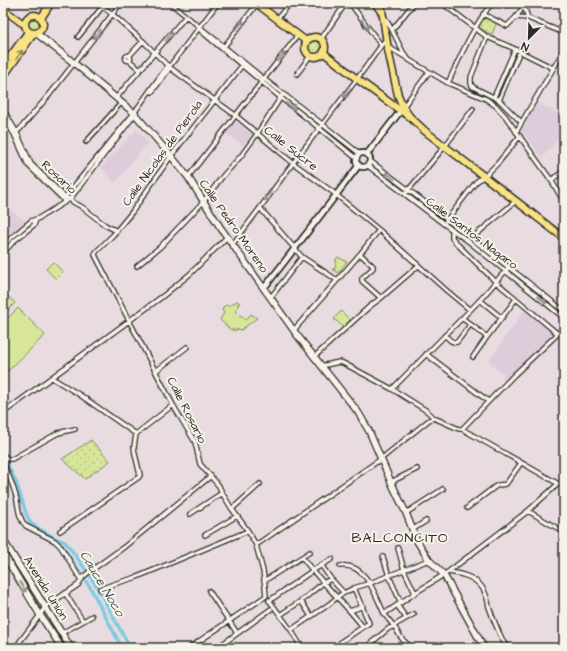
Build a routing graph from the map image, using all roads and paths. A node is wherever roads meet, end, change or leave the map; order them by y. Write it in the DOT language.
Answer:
graph roads {
  1 [pos="51,3"];
  2 [pos="98,3"];
  3 [pos="121,3"];
  4 [pos="170,3"];
  5 [pos="218,3"];
  6 [pos="256,3"];
  7 [pos="289,3"];
  8 [pos="346,3"];
  9 [pos="350,3"];
  10 [pos="375,3"];
  11 [pos="414,3"];
  12 [pos="442,3"];
  13 [pos="492,3"];
  14 [pos="523,4"];
  15 [pos="103,6"];
  16 [pos="381,7"];
  17 [pos="3,9"];
  18 [pos="112,14"];
  19 [pos="483,14"];
  20 [pos="186,16"];
  21 [pos="516,17"];
  22 [pos="41,18"];
  23 [pos="276,18"];
  24 [pos="528,18"];
  25 [pos="25,24"];
  26 [pos="199,27"];
  27 [pos="475,28"];
  28 [pos="392,30"];
  29 [pos="33,33"];
  30 [pos="564,33"];
  31 [pos="298,35"];
  32 [pos="78,37"];
  33 [pos="487,37"];
  34 [pos="321,39"];
  35 [pos="143,41"];
  36 [pos="306,41"];
  37 [pos="384,45"];
  38 [pos="223,48"];
  39 [pos="515,48"];
  40 [pos="564,50"];
  41 [pos="520,51"];
  42 [pos="155,53"];
  43 [pos="324,53"];
  44 [pos="310,56"];
  45 [pos="409,60"];
  46 [pos="74,63"];
  47 [pos="243,64"];
  48 [pos="3,66"];
  49 [pos="169,67"];
  50 [pos="553,68"];
  51 [pos="140,70"];
  52 [pos="429,72"];
  53 [pos="297,74"];
  54 [pos="3,77"];
  55 [pos="357,79"];
  56 [pos="262,80"];
  57 [pos="448,82"];
  58 [pos="284,94"];
  59 [pos="494,97"];
  60 [pos="116,98"];
  61 [pos="281,98"];
  62 [pos="214,100"];
  63 [pos="499,100"];
  64 [pos="122,102"];
  65 [pos="3,109"];
  66 [pos="402,109"];
  67 [pos="473,109"];
  68 [pos="134,113"];
  69 [pos="3,116"];
  70 [pos="235,116"];
  71 [pos="521,122"];
  72 [pos="322,124"];
  73 [pos="319,128"];
  74 [pos="516,132"];
  75 [pos="15,134"];
  76 [pos="257,134"];
  77 [pos="520,136"];
  78 [pos="86,142"];
  79 [pos="445,146"];
  80 [pos="360,154"];
  81 [pos="367,154"];
  82 [pos="171,156"];
  83 [pos="357,159"];
  84 [pos="293,163"];
  85 [pos="369,163"];
  86 [pos="359,165"];
  87 [pos="564,171"];
  88 [pos="188,177"];
  89 [pos="484,177"];
  90 [pos="552,180"];
  91 [pos="409,190"];
  92 [pos="405,194"];
  93 [pos="336,195"];
  94 [pos="67,200"];
  95 [pos="516,201"];
  96 [pos="204,202"];
  97 [pos="564,202"];
  98 [pos="260,208"];
  99 [pos="36,220"];
  100 [pos="447,220"];
  101 [pos="444,224"];
  102 [pos="105,225"];
  103 [pos="379,230"];
  104 [pos="453,230"];
  105 [pos="117,231"];
  106 [pos="113,235"];
  107 [pos="227,237"];
  108 [pos="472,238"];
  109 [pos="564,238"];
  110 [pos="232,244"];
  111 [pos="3,246"];
  112 [pos="294,249"];
  113 [pos="3,253"];
  114 [pos="95,254"];
  115 [pos="360,254"];
  116 [pos="302,257"];
  117 [pos="138,266"];
  118 [pos="418,266"];
  119 [pos="507,268"];
  120 [pos="337,280"];
  121 [pos="496,282"];
  122 [pos="262,285"];
  123 [pos="271,297"];
  124 [pos="381,298"];
  125 [pos="516,299"];
  126 [pos="480,300"];
  127 [pos="470,310"];
  128 [pos="564,312"];
  129 [pos="462,318"];
  130 [pos="502,318"];
  131 [pos="564,318"];
  132 [pos="130,321"];
  133 [pos="470,325"];
  134 [pos="564,328"];
  135 [pos="294,330"];
  136 [pos="558,334"];
  137 [pos="445,335"];
  138 [pos="487,337"];
  139 [pos="188,348"];
  140 [pos="426,354"];
  141 [pos="314,357"];
  142 [pos="474,357"];
  143 [pos="321,366"];
  144 [pos="156,371"];
  145 [pos="52,378"];
  146 [pos="392,389"];
  147 [pos="488,401"];
  148 [pos="173,405"];
  149 [pos="3,413"];
  150 [pos="434,418"];
  151 [pos="76,429"];
  152 [pos="462,429"];
  153 [pos="136,434"];
  154 [pos="3,454"];
  155 [pos="381,459"];
  156 [pos="522,463"];
  157 [pos="3,464"];
  158 [pos="417,469"];
  159 [pos="211,476"];
  160 [pos="391,482"];
  161 [pos="260,484"];
  162 [pos="558,484"];
  163 [pos="564,487"];
  164 [pos="443,489"];
  165 [pos="222,493"];
  166 [pos="467,508"];
  167 [pos="232,509"];
  168 [pos="528,511"];
  169 [pos="406,513"];
  170 [pos="190,514"];
  171 [pos="237,516"];
  172 [pos="426,521"];
  173 [pos="412,530"];
  174 [pos="60,531"];
  175 [pos="248,531"];
  176 [pos="564,532"];
  177 [pos="205,535"];
  178 [pos="3,540"];
  179 [pos="256,545"];
  180 [pos="398,548"];
  181 [pos="310,552"];
  182 [pos="3,553"];
  183 [pos="302,557"];
  184 [pos="383,557"];
  185 [pos="332,559"];
  186 [pos="430,560"];
  187 [pos="321,565"];
  188 [pos="340,566"];
  189 [pos="404,570"];
  190 [pos="312,571"];
  191 [pos="446,574"];
  192 [pos="389,576"];
  193 [pos="82,578"];
  194 [pos="331,579"];
  195 [pos="264,580"];
  196 [pos="323,583"];
  197 [pos="370,583"];
  198 [pos="354,588"];
  199 [pos="100,589"];
  200 [pos="209,591"];
  201 [pos="65,593"];
  202 [pos="344,593"];
  203 [pos="415,593"];
  204 [pos="266,596"];
  205 [pos="337,597"];
  206 [pos="269,601"];
  207 [pos="300,601"];
  208 [pos="399,604"];
  209 [pos="362,606"];
  210 [pos="45,607"];
  211 [pos="271,609"];
  212 [pos="350,611"];
  213 [pos="280,614"];
  214 [pos="384,614"];
  215 [pos="414,614"];
  216 [pos="40,615"];
  217 [pos="92,616"];
  218 [pos="311,616"];
  219 [pos="406,618"];
  220 [pos="83,621"];
  221 [pos="229,621"];
  222 [pos="394,625"];
  223 [pos="363,627"];
  224 [pos="290,630"];
  225 [pos="62,633"];
  226 [pos="237,633"];
  227 [pos="15,648"];
  228 [pos="62,648"];
  229 [pos="71,648"];
  230 [pos="190,648"];
  231 [pos="217,648"];
  232 [pos="302,648"];
  233 [pos="343,648"];
  234 [pos="365,648"];
  235 [pos="414,648"];
  236 [pos="484,648"];
  237 [pos="506,648"];
  1 -- 22 [label="main road"];
  2 -- 15 [label="street, Calle Sucre"];
  3 -- 18 [label="street"];
  4 -- 20 [label="street"];
  5 -- 26 [label="street"];
  6 -- 23 [label="main road"];
  38 -- 6 [label="street, one-way"];
  7 -- 23 [label="street"];
  8 -- 34 [label="street"];
  9 -- 37 [label="street, one-way"];
  10 -- 16 [label="main road"];
  11 -- 28 [label="street"];
  12 -- 27 [label="street"];
  13 -- 19 [label="street"];
  14 -- 21 [label="street"];
  14 -- 24 [label="street"];
  15 -- 18 [label="street, Calle Sucre"];
  15 -- 32 [label="street"];
  16 -- 28 [label="street"];
  16 -- 37 [label="main road"];
  17 -- 25 [label="main road"];
  18 -- 35 [label="street, Calle Sucre"];
  18 -- 46 [label="street, one-way"];
  19 -- 21 [label="street"];
  19 -- 27 [label="street"];
  20 -- 26 [label="street"];
  42 -- 20 [label="street, one-way"];
  21 -- 24 [label="street"];
  22 -- 25 [label="main road"];
  22 -- 29 [label="main road"];
  23 -- 31 [label="main road"];
  24 -- 30 [label="street"];
  25 -- 29 [label="main road"];
  26 -- 38 [label="street"];
  26 -- 49 [label="street"];
  27 -- 33 [label="street"];
  27 -- 57 [label="street"];
  28 -- 45 [label="street"];
  29 -- 46 [label="main road, Calle Pedro Moreno"];
  29 -- 48 [label="main road"];
  54 -- 29 [label="main road, one-way"];
  31 -- 36 [label="main road"];
  56 -- 31 [label="street, one-way"];
  33 -- 39 [label="street"];
  33 -- 59 [label="street"];
  34 -- 36 [label="main road"];
  34 -- 43 [label="main road"];
  35 -- 42 [label="street, Calle Sucre"];
  35 -- 51 [label="street"];
  36 -- 44 [label="main road"];
  37 -- 45 [label="street"];
  37 -- 55 [label="street"];
  37 -- 66 [label="main road"];
  38 -- 47 [label="street"];
  39 -- 41 [label="street"];
  39 -- 59 [label="street"];
  40 -- 50 [label="street"];
  41 -- 50 [label="street"];
  41 -- 63 [label="street"];
  42 -- 49 [label="street, Calle Sucre"];
  42 -- 51 [label="street"];
  43 -- 44 [label="main road"];
  43 -- 55 [label="main road"];
  44 -- 53 [label="street"];
  45 -- 52 [label="street"];
  46 -- 60 [label="main road, Calle Pedro Moreno"];
  46 -- 75 [label="street"];
  47 -- 56 [label="street"];
  47 -- 62 [label="street, Calle Nicolas de Pierola"];
  49 -- 62 [label="street, Calle Sucre"];
  49 -- 68 [label="street"];
  50 -- 71 [label="street"];
  51 -- 60 [label="street"];
  52 -- 57 [label="street"];
  52 -- 66 [label="street"];
  55 -- 66 [label="main road"];
  55 -- 72 [label="street, one-way"];
  56 -- 58 [label="street"];
  56 -- 61 [label="street"];
  56 -- 70 [label="street"];
  57 -- 74 [label="street"];
  58 -- 61 [label="street"];
  58 -- 72 [label="street"];
  59 -- 63 [label="street"];
  60 -- 64 [label="main road, Calle Pedro Moreno"];
  61 -- 73 [label="street, one-way"];
  61 -- 76 [label="street"];
  62 -- 70 [label="street, Calle Sucre"];
  62 -- 82 [label="street, Calle Nicolas de Pierola"];
  63 -- 71 [label="street"];
  64 -- 68 [label="main road, Calle Pedro Moreno"];
  64 -- 78 [label="street"];
  65 -- 75 [label="street, Rosario"];
  66 -- 79 [label="main road"];
  66 -- 81 [label="street"];
  67 -- 79 [label="street"];
  68 -- 82 [label="main road, Calle Pedro Moreno"];
  68 -- 94 [label="street"];
  69 -- 75 [label="street, Rosario"];
  70 -- 76 [label="street, Calle Sucre"];
  70 -- 88 [label="street"];
  71 -- 74 [label="street"];
  72 -- 73 [label="street"];
  72 -- 80 [label="street"];
  73 -- 83 [label="street"];
  73 -- 84 [label="street"];
  74 -- 77 [label="street"];
  75 -- 94 [label="street, Rosario"];
  76 -- 84 [label="street, Calle Sucre"];
  76 -- 96 [label="street"];
  77 -- 89 [label="street"];
  77 -- 90 [label="street"];
  79 -- 89 [label="main road"];
  79 -- 91 [label="street"];
  80 -- 81 [label="street"];
  80 -- 83 [label="street"];
  81 -- 85 [label="street"];
  82 -- 88 [label="main road, Calle Pedro Moreno"];
  82 -- 105 [label="street, Calle Nicolas de Pierola"];
  83 -- 86 [label="street"];
  84 -- 93 [label="street, Calle Sucre"];
  84 -- 98 [label="street, one-way"];
  85 -- 86 [label="street"];
  91 -- 85 [label="street, Calle Santos Nagaro, one-way"];
  85 -- 92 [label="street, Calle Santos Nagaro"];
  86 -- 93 [label="street"];
  87 -- 90 [label="street"];
  88 -- 96 [label="main road, Calle Pedro Moreno"];
  89 -- 95 [label="main road"];
  89 -- 100 [label="street"];
  90 -- 97 [label="street"];
  91 -- 92 [label="street"];
  91 -- 100 [label="street, Calle Santos Nagaro"];
  92 -- 101 [label="street, Calle Santos Nagaro"];
  93 -- 103 [label="street, Calle Sucre"];
  93 -- 112 [label="street"];
  94 -- 99 [label="street"];
  94 -- 102 [label="street, Rosario"];
  95 -- 108 [label="street"];
  95 -- 109 [label="main road"];
  96 -- 107 [label="main road, Calle Pedro Moreno"];
  96 -- 117 [label="street"];
  98 -- 110 [label="street"];
  98 -- 112 [label="street"];
  99 -- 111 [label="street"];
  99 -- 113 [label="street"];
  100 -- 101 [label="street"];
  100 -- 108 [label="street, Calle Santos Nagaro"];
  101 -- 104 [label="street, Calle Santos Nagaro"];
  102 -- 105 [label="street"];
  102 -- 106 [label="street"];
  103 -- 115 [label="street"];
  103 -- 118 [label="street, Calle Sucre"];
  104 -- 119 [label="street, Calle Santos Nagaro"];
  104 -- 121 [label="street"];
  105 -- 106 [label="street, Calle Nicolas de Pierola"];
  106 -- 114 [label="street, Calle Nicolas de Pierola"];
  107 -- 110 [label="main road, Calle Pedro Moreno"];
  107 -- 132 [label="street"];
  108 -- 119 [label="street, Calle Santos Nagaro"];
  110 -- 122 [label="main road, Calle Pedro Moreno"];
  112 -- 116 [label="street"];
  112 -- 122 [label="street"];
  114 -- 132 [label="street, Calle Rosario"];
  115 -- 120 [label="street"];
  115 -- 124 [label="street"];
  116 -- 120 [label="street"];
  116 -- 123 [label="street"];
  118 -- 124 [label="street"];
  118 -- 127 [label="street, Calle Sucre"];
  119 -- 121 [label="street"];
  119 -- 128 [label="street, Calle Santos Nagaro"];
  119 -- 131 [label="street, Calle Santos Nagaro, one-way"];
  120 -- 135 [label="street"];
  121 -- 125 [label="street"];
  121 -- 126 [label="street"];
  122 -- 123 [label="main road, Calle Pedro Moreno"];
  123 -- 135 [label="main road, Calle Pedro Moreno"];
  124 -- 141 [label="street"];
  125 -- 130 [label="street"];
  125 -- 136 [label="street"];
  126 -- 127 [label="street"];
  126 -- 130 [label="street"];
  127 -- 129 [label="street"];
  129 -- 133 [label="street"];
  129 -- 137 [label="street"];
  130 -- 138 [label="street"];
  132 -- 144 [label="street, Calle Rosario"];
  132 -- 145 [label="street"];
  133 -- 137 [label="street"];
  133 -- 138 [label="street"];
  134 -- 136 [label="street"];
  135 -- 141 [label="main road, Calle Pedro Moreno"];
  136 -- 147 [label="street"];
  137 -- 140 [label="street"];
  138 -- 142 [label="street"];
  139 -- 144 [label="street"];
  140 -- 146 [label="street"];
  140 -- 147 [label="street"];
  141 -- 143 [label="main road, Calle Pedro Moreno"];
  143 -- 146 [label="street"];
  143 -- 155 [label="main road, Calle Pedro Moreno"];
  144 -- 148 [label="street, Calle Rosario"];
  145 -- 149 [label="street"];
  145 -- 153 [label="street"];
  146 -- 150 [label="street"];
  147 -- 152 [label="street"];
  148 -- 153 [label="street"];
  148 -- 159 [label="street, Calle Rosario"];
  150 -- 152 [label="street"];
  150 -- 155 [label="street"];
  151 -- 154 [label="street"];
  152 -- 156 [label="street"];
  153 -- 174 [label="street"];
  155 -- 160 [label="main road, Calle Pedro Moreno"];
  155 -- 179 [label="street"];
  156 -- 162 [label="street"];
  156 -- 166 [label="street"];
  157 -- 193 [label="street"];
  158 -- 160 [label="street"];
  159 -- 165 [label="street, Calle Rosario"];
  159 -- 193 [label="street"];
  160 -- 169 [label="main road, Calle Pedro Moreno"];
  161 -- 167 [label="street"];
  162 -- 163 [label="street"];
  162 -- 168 [label="street"];
  164 -- 169 [label="street"];
  165 -- 167 [label="street, Calle Rosario"];
  165 -- 170 [label="street"];
  167 -- 171 [label="street, Calle Rosario"];
  168 -- 176 [label="street"];
  168 -- 191 [label="street"];
  169 -- 173 [label="main road, Calle Pedro Moreno"];
  171 -- 175 [label="street, Calle Rosario"];
  171 -- 177 [label="street"];
  172 -- 173 [label="street"];
  173 -- 186 [label="main road, Calle Pedro Moreno"];
  175 -- 179 [label="street, Calle Rosario"];
  175 -- 199 [label="street"];
  178 -- 210 [label="main road, Avenida Unión"];
  179 -- 195 [label="street, Calle Rosario"];
  180 -- 189 [label="street"];
  181 -- 183 [label="street"];
  182 -- 216 [label="main road, Avenida Unión, one-way"];
  183 -- 190 [label="street"];
  183 -- 195 [label="street"];
  184 -- 192 [label="street"];
  185 -- 187 [label="street"];
  186 -- 189 [label="street"];
  186 -- 191 [label="main road, Calle Pedro Moreno"];
  187 -- 190 [label="street"];
  187 -- 194 [label="street"];
  188 -- 197 [label="street"];
  189 -- 192 [label="street"];
  189 -- 203 [label="street"];
  190 -- 196 [label="street"];
  190 -- 206 [label="street"];
  191 -- 203 [label="street"];
  191 -- 236 [label="main road, Calle Pedro Moreno"];
  191 -- 237 [label="street"];
  192 -- 197 [label="street"];
  192 -- 208 [label="street"];
  193 -- 201 [label="street"];
  194 -- 196 [label="street"];
  194 -- 202 [label="street"];
  195 -- 204 [label="street, Calle Rosario"];
  196 -- 205 [label="street"];
  196 -- 207 [label="street"];
  197 -- 198 [label="street"];
  197 -- 214 [label="street"];
  198 -- 202 [label="street"];
  198 -- 209 [label="street"];
  200 -- 221 [label="street"];
  201 -- 210 [label="street"];
  201 -- 220 [label="street"];
  202 -- 205 [label="street"];
  203 -- 208 [label="street"];
  204 -- 206 [label="street"];
  204 -- 221 [label="street"];
  205 -- 212 [label="street"];
  205 -- 218 [label="street"];
  206 -- 213 [label="street"];
  207 -- 213 [label="street"];
  207 -- 218 [label="street"];
  208 -- 214 [label="street"];
  208 -- 219 [label="street"];
  209 -- 212 [label="street"];
  209 -- 223 [label="street"];
  210 -- 216 [label="street"];
  210 -- 225 [label="main road, Avenida Unión"];
  211 -- 226 [label="street"];
  212 -- 223 [label="street"];
  213 -- 224 [label="street"];
  214 -- 222 [label="street"];
  215 -- 219 [label="street"];
  216 -- 227 [label="street"];
  216 -- 228 [label="main road, Avenida Unión"];
  217 -- 220 [label="street"];
  218 -- 224 [label="street"];
  219 -- 222 [label="street"];
  220 -- 225 [label="street"];
  221 -- 226 [label="street"];
  221 -- 230 [label="street"];
  222 -- 234 [label="street"];
  222 -- 235 [label="street"];
  223 -- 233 [label="street"];
  224 -- 232 [label="street"];
  225 -- 229 [label="main road, Avenida Unión"];
  226 -- 231 [label="street"];
}
